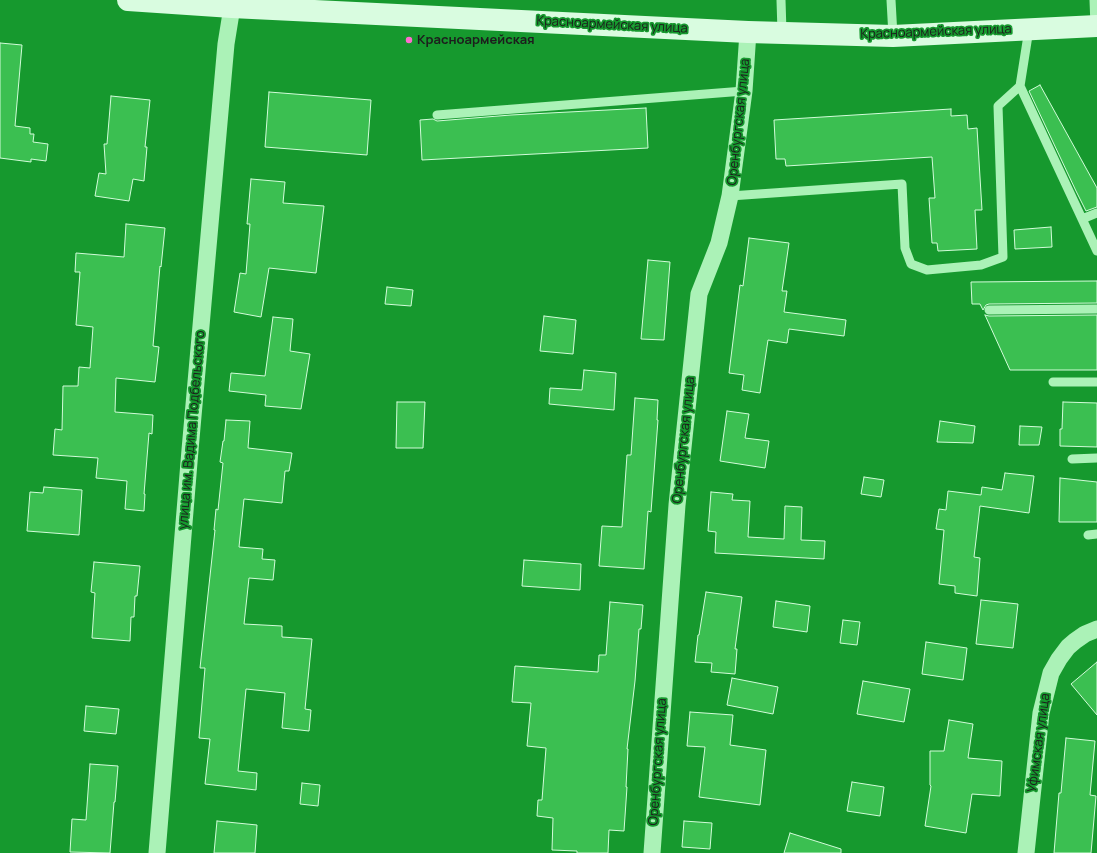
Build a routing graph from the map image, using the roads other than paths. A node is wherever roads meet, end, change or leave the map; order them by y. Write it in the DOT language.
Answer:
graph roads {
  1 [pos="128,0"];
  2 [pos="781,0"];
  3 [pos="891,0"];
  4 [pos="1094,0"];
  5 [pos="232,7"];
  6 [pos="1096,26"];
  7 [pos="1029,29"];
  8 [pos="748,32"];
  9 [pos="782,32"];
  10 [pos="893,36"];
  11 [pos="1020,86"];
  12 [pos="744,91"];
  13 [pos="437,115"];
  14 [pos="730,196"];
  15 [pos="1097,213"];
  16 [pos="1082,219"];
  17 [pos="1097,251"];
  18 [pos="1097,309"];
  19 [pos="989,310"];
  20 [pos="1053,382"];
  21 [pos="1097,382"];
  22 [pos="1097,458"];
  23 [pos="1072,459"];
  24 [pos="1097,628"];
  25 [pos="157,853"];
  26 [pos="652,853"];
  27 [pos="1026,853"];
  1 -- 5 [label="street, Красноармейская улица"];
  2 -- 9 [label="lane"];
  3 -- 10 [label="lane"];
  4 -- 6 [label="lane"];
  5 -- 8 [label="street, Красноармейская улица"];
  5 -- 25 [label="street, улица им. Вадима Подбельского"];
  6 -- 7 [label="street, Красноармейская улица"];
  7 -- 10 [label="street, Красноармейская улица"];
  7 -- 11 [label="lane"];
  8 -- 9 [label="street, Красноармейская улица"];
  8 -- 12 [label="street, Оренбургская улица"];
  9 -- 10 [label="street, Красноармейская улица"];
  11 -- 14 [label="lane"];
  11 -- 16 [label="lane"];
  12 -- 13 [label="lane"];
  12 -- 14 [label="street, Оренбургская улица"];
  14 -- 26 [label="street, Оренбургская улица"];
  15 -- 16 [label="lane"];
  16 -- 17 [label="lane"];
  18 -- 19 [label="lane"];
  20 -- 21 [label="lane"];
  22 -- 23 [label="lane"];
  24 -- 27 [label="street, Уфимская улица"];
}
